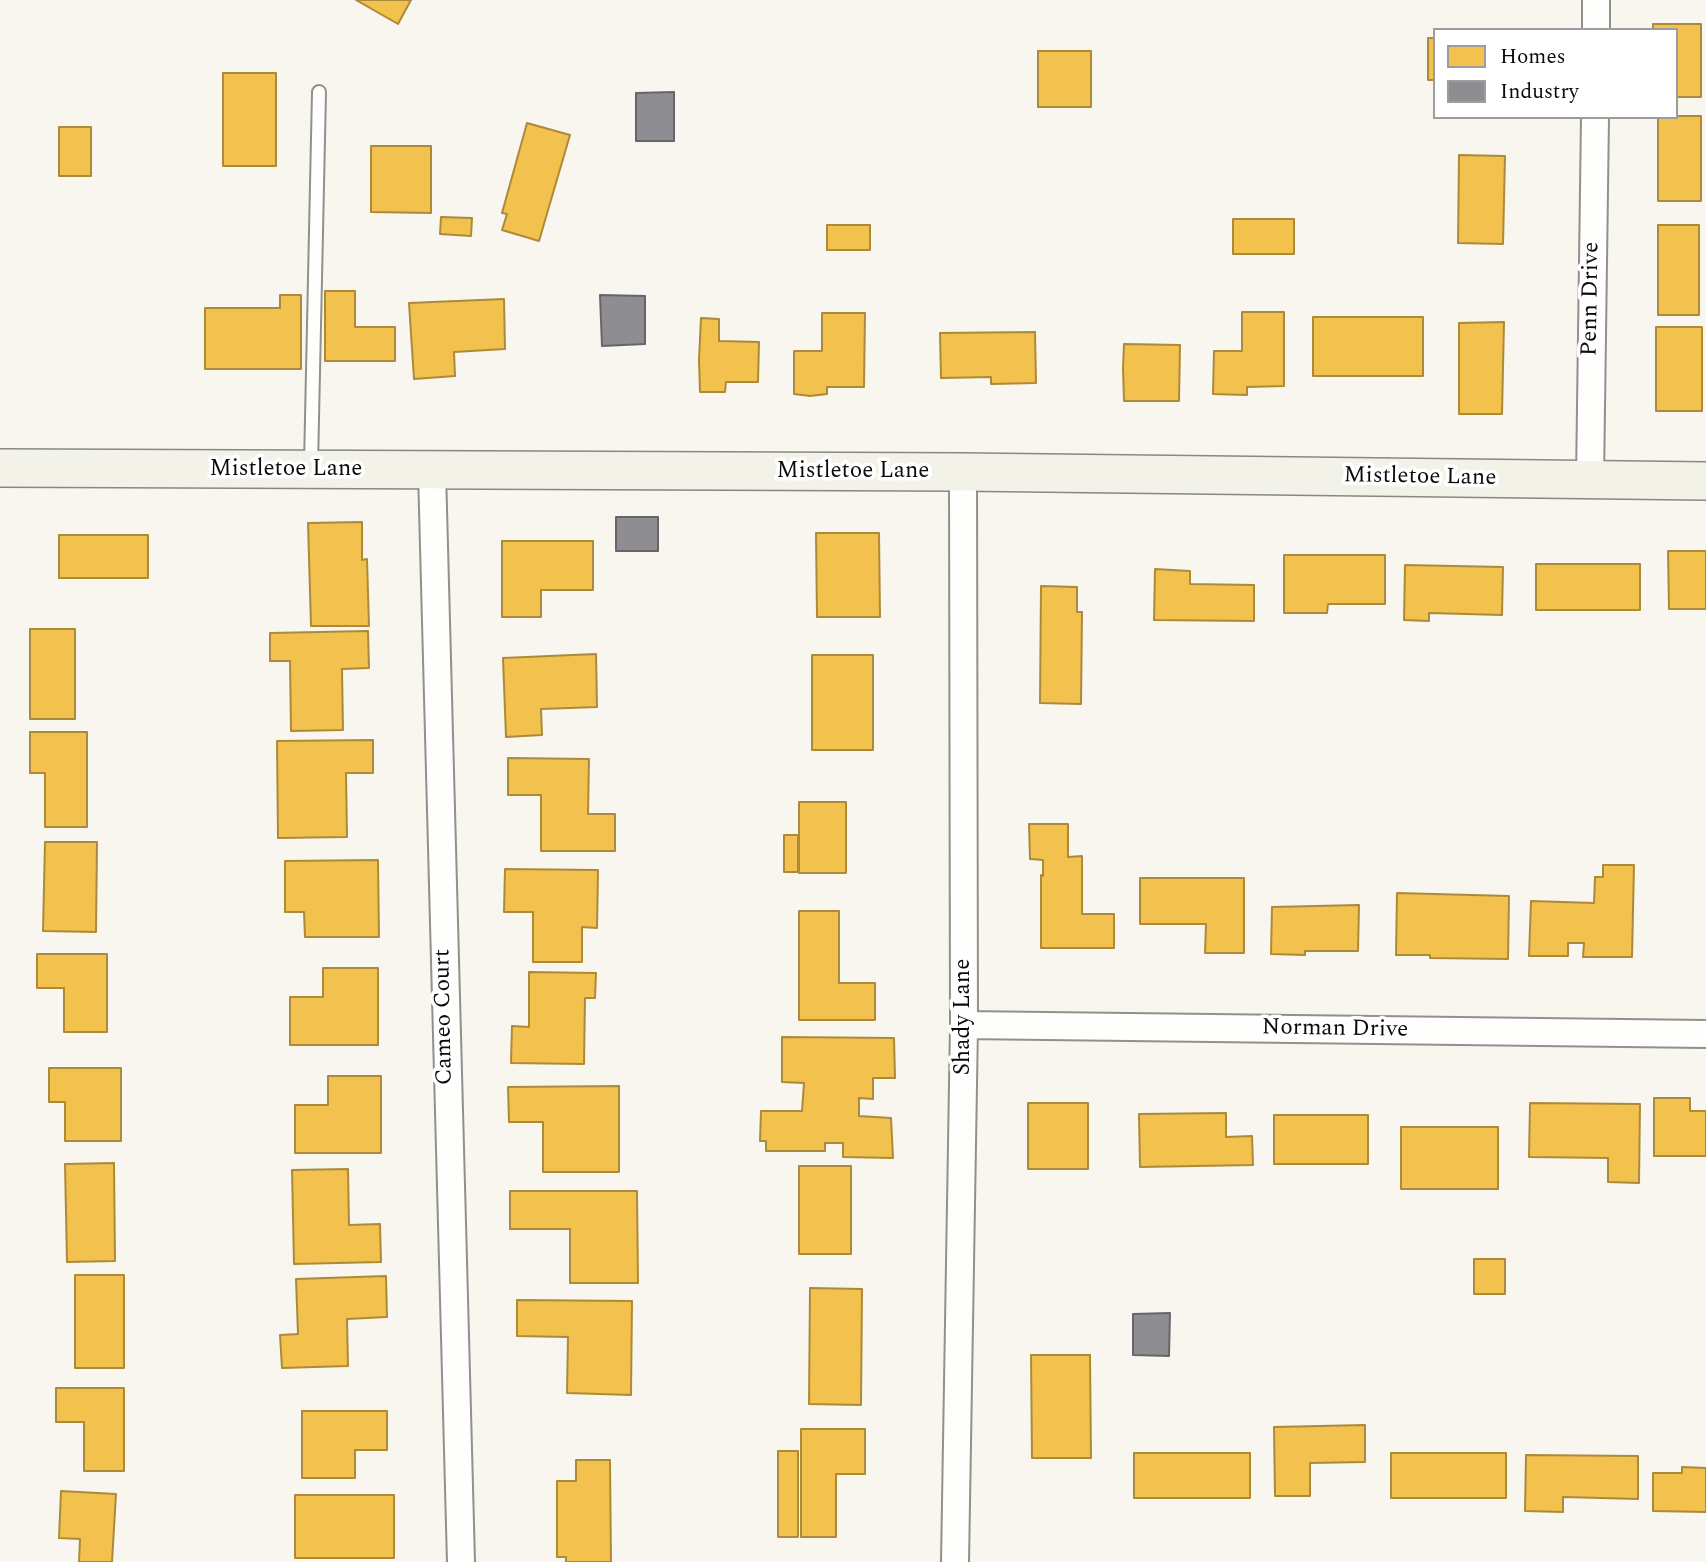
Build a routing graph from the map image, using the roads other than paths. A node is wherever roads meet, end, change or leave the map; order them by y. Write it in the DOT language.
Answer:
graph roads {
  1 [pos="1596,0"];
  2 [pos="1596,28"];
  3 [pos="319,92"];
  4 [pos="1595,119"];
  5 [pos="0,468"];
  6 [pos="311,469"];
  7 [pos="432,471"];
  8 [pos="963,472"];
  9 [pos="1590,480"];
  10 [pos="1706,481"];
  11 [pos="964,1025"];
  12 [pos="1706,1034"];
  13 [pos="461,1562"];
  14 [pos="955,1562"];
  1 -- 2 [label="street"];
  3 -- 6 [label="lane"];
  4 -- 9 [label="street, Penn Drive"];
  5 -- 6 [label="street, Mistletoe Lane"];
  6 -- 7 [label="street, Mistletoe Lane"];
  7 -- 8 [label="street, Mistletoe Lane"];
  7 -- 13 [label="street, Cameo Court"];
  8 -- 9 [label="street, Mistletoe Lane"];
  8 -- 11 [label="street, Shady Lane"];
  9 -- 10 [label="street, Mistletoe Lane"];
  11 -- 12 [label="street, Norman Drive"];
  11 -- 14 [label="street, Shady Lane"];
}
